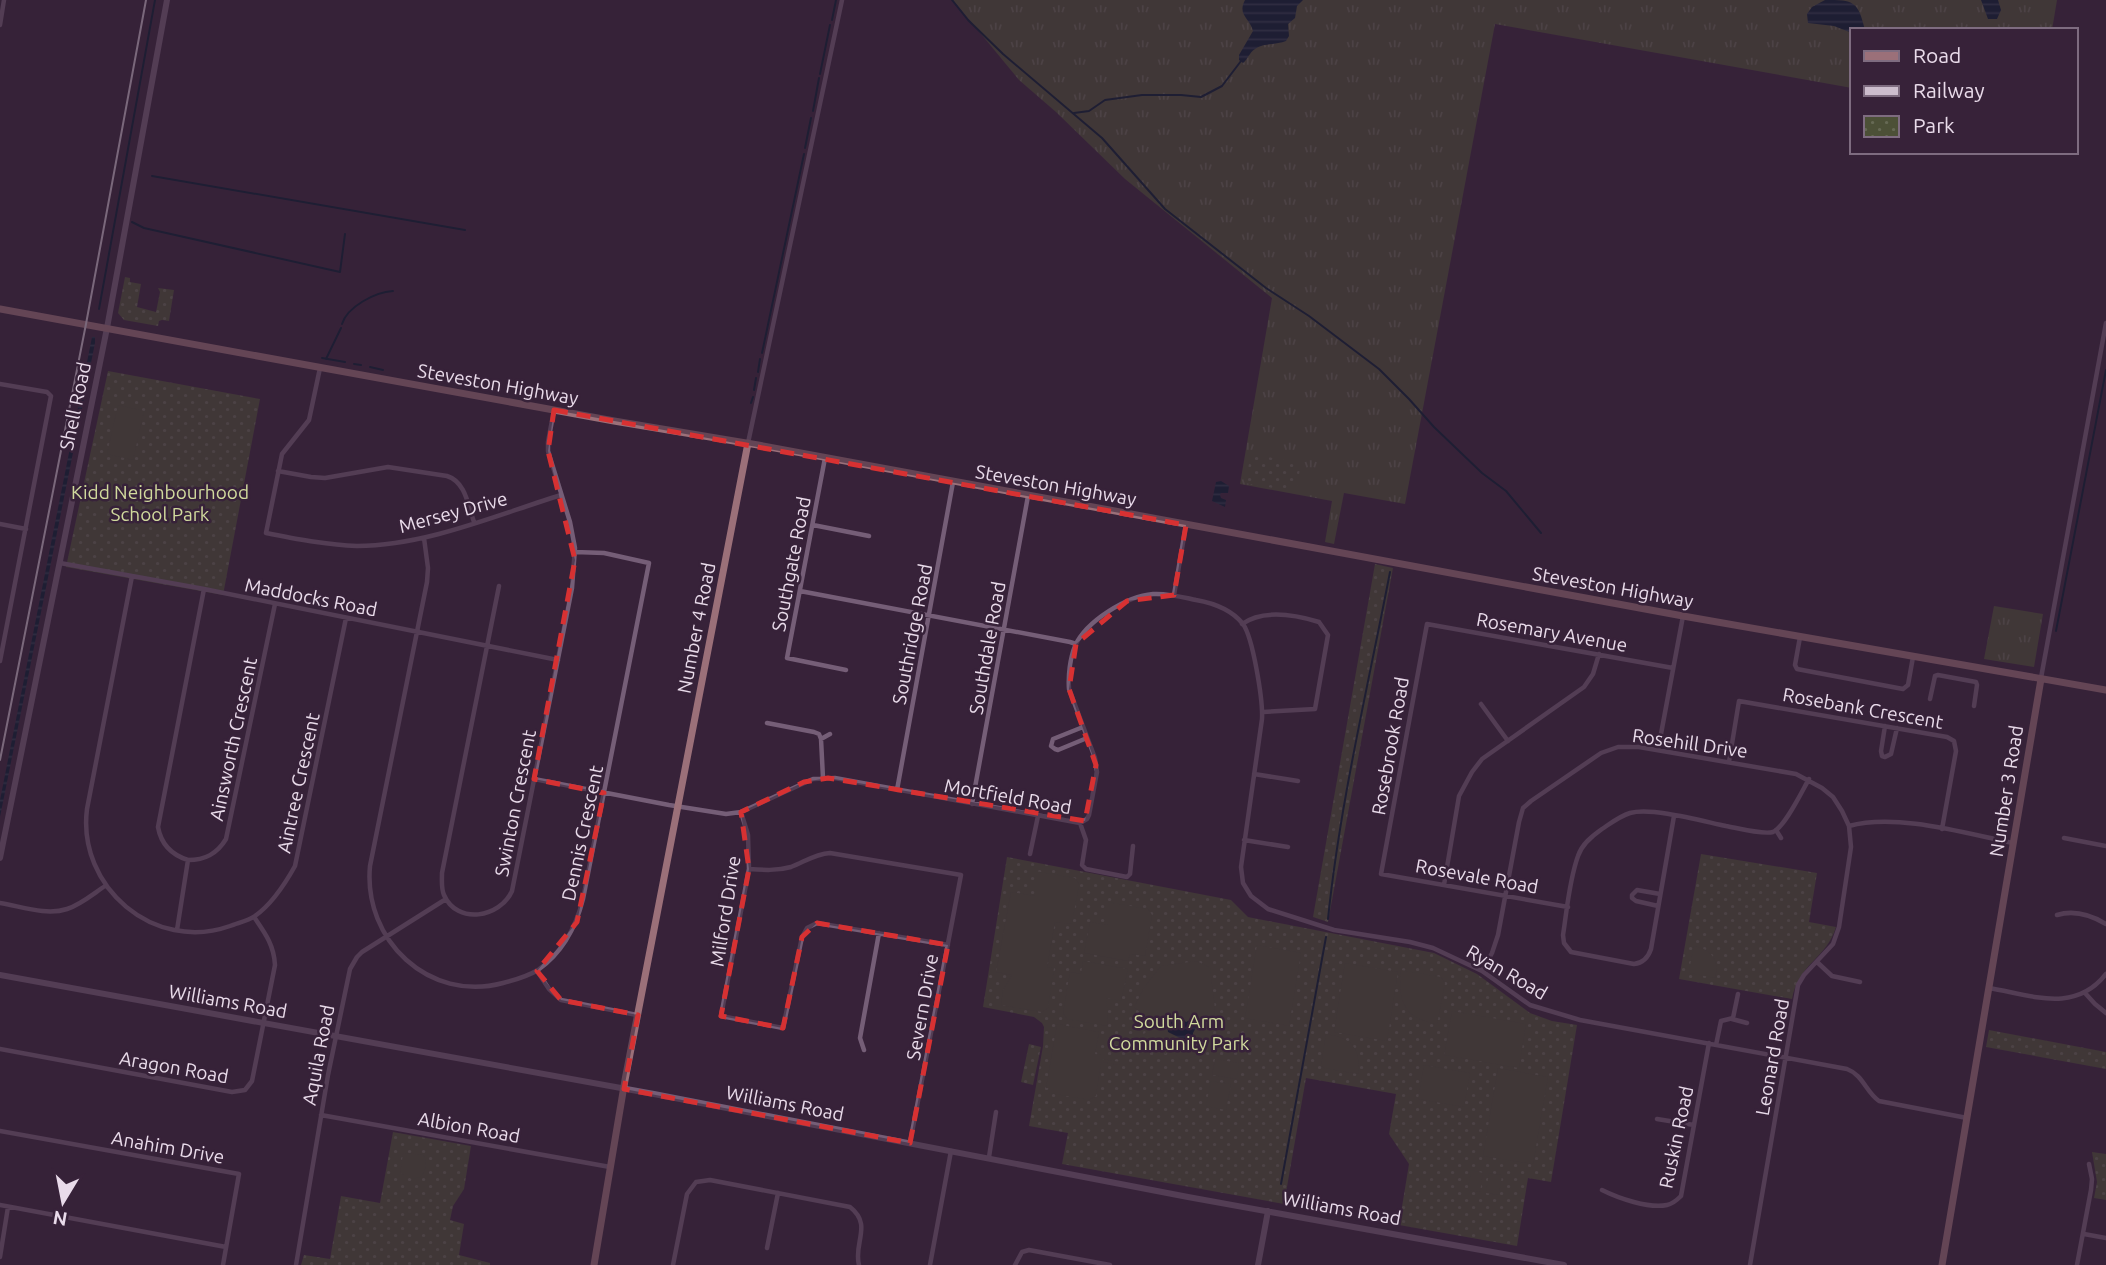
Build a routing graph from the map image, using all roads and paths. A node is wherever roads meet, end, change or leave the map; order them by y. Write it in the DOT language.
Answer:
graph roads {
  1 [pos="4,0"];
  2 [pos="167,0"];
  3 [pos="842,0"];
  4 [pos="0,24"];
  5 [pos="0,309"];
  6 [pos="2106,323"];
  7 [pos="107,328"];
  8 [pos="320,368"];
  9 [pos="0,384"];
  10 [pos="554,410"];
  11 [pos="748,443"];
  12 [pos="825,458"];
  13 [pos="278,471"];
  14 [pos="953,482"];
  15 [pos="561,495"];
  16 [pos="1028,496"];
  17 [pos="474,523"];
  18 [pos="0,524"];
  19 [pos="813,525"];
  20 [pos="1186,525"];
  21 [pos="26,529"];
  22 [pos="869,536"];
  23 [pos="424,538"];
  24 [pos="575,552"];
  25 [pos="60,563"];
  26 [pos="132,576"];
  27 [pos="499,586"];
  28 [pos="204,589"];
  29 [pos="800,591"];
  30 [pos="1174,595"];
  31 [pos="275,604"];
  32 [pos="929,615"];
  33 [pos="1683,616"];
  34 [pos="346,618"];
  35 [pos="1242,624"];
  36 [pos="1427,624"];
  37 [pos="1004,629"];
  38 [pos="417,632"];
  39 [pos="1800,637"];
  40 [pos="1076,644"];
  41 [pos="487,646"];
  42 [pos="1599,654"];
  43 [pos="1913,657"];
  44 [pos="558,660"];
  45 [pos="0,661"];
  46 [pos="1943,662"];
  47 [pos="1673,668"];
  48 [pos="846,670"];
  49 [pos="1941,675"];
  50 [pos="2041,679"];
  51 [pos="2106,690"];
  52 [pos="1930,699"];
  53 [pos="1481,704"];
  54 [pos="1974,706"];
  55 [pos="1262,712"];
  56 [pos="767,723"];
  57 [pos="1885,726"];
  58 [pos="1083,727"];
  59 [pos="1897,728"];
  60 [pos="830,734"];
  61 [pos="1087,738"];
  62 [pos="821,739"];
  63 [pos="1508,741"];
  64 [pos="1658,750"];
  65 [pos="1729,762"];
  66 [pos="1254,774"];
  67 [pos="823,778"];
  68 [pos="534,779"];
  69 [pos="1810,779"];
  70 [pos="1298,781"];
  71 [pos="897,790"];
  72 [pos="604,793"];
  73 [pos="972,804"];
  74 [pos="678,806"];
  75 [pos="741,812"];
  76 [pos="1038,816"];
  77 [pos="1674,816"];
  78 [pos="1080,823"];
  79 [pos="1849,826"];
  80 [pos="1942,829"];
  81 [pos="1776,830"];
  82 [pos="1782,838"];
  83 [pos="2064,838"];
  84 [pos="1244,840"];
  85 [pos="2014,843"];
  86 [pos="1133,846"];
  87 [pos="2106,846"];
  88 [pos="1288,848"];
  89 [pos="1030,854"];
  90 [pos="0,858"];
  91 [pos="188,860"];
  92 [pos="749,869"];
  93 [pos="1381,874"];
  94 [pos="1444,885"];
  95 [pos="105,886"];
  96 [pos="1660,894"];
  97 [pos="1506,896"];
  98 [pos="446,899"];
  99 [pos="0,902"];
  100 [pos="1658,906"];
  101 [pos="1568,907"];
  102 [pos="2057,915"];
  103 [pos="254,916"];
  104 [pos="2106,924"];
  105 [pos="177,930"];
  106 [pos="879,933"];
  107 [pos="385,937"];
  108 [pos="948,945"];
  109 [pos="1817,962"];
  110 [pos="537,971"];
  111 [pos="1482,971"];
  112 [pos="2106,974"];
  113 [pos="0,975"];
  114 [pos="1860,982"];
  115 [pos="1989,988"];
  116 [pos="2085,993"];
  117 [pos="1738,995"];
  118 [pos="2106,1013"];
  119 [pos="638,1015"];
  120 [pos="1732,1019"];
  121 [pos="264,1023"];
  122 [pos="1747,1023"];
  123 [pos="336,1036"];
  124 [pos="1709,1043"];
  125 [pos="1716,1045"];
  126 [pos="0,1049"];
  127 [pos="864,1050"];
  128 [pos="1786,1058"];
  129 [pos="624,1089"];
  130 [pos="996,1112"];
  131 [pos="321,1115"];
  132 [pos="1967,1118"];
  133 [pos="1657,1119"];
  134 [pos="1694,1125"];
  135 [pos="0,1131"];
  136 [pos="910,1143"];
  137 [pos="951,1151"];
  138 [pos="989,1157"];
  139 [pos="2089,1164"];
  140 [pos="611,1167"];
  141 [pos="1602,1190"];
  142 [pos="778,1193"];
  143 [pos="0,1205"];
  144 [pos="8,1207"];
  145 [pos="1268,1211"];
  146 [pos="2084,1234"];
  147 [pos="2106,1238"];
  148 [pos="226,1247"];
  149 [pos="767,1248"];
  150 [pos="0,1257"];
  151 [pos="223,1265"];
  152 [pos="296,1265"];
  153 [pos="594,1265"];
  154 [pos="673,1265"];
  155 [pos="859,1265"];
  156 [pos="930,1265"];
  157 [pos="1015,1265"];
  158 [pos="1110,1265"];
  159 [pos="1258,1265"];
  160 [pos="1564,1265"];
  161 [pos="1750,1265"];
  162 [pos="1942,1265"];
  163 [pos="2077,1265"];
  1 -- 4 [label="street"];
  2 -- 7 [label="street, Shell Road"];
  3 -- 11 [label="street, Number 4 Road"];
  5 -- 7 [label="main road, Steveston Highway"];
  6 -- 50 [label="street, Number 3 Road"];
  7 -- 8 [label="main road, Steveston Highway"];
  7 -- 25 [label="street, Shell Road"];
  8 -- 10 [label="main road, Steveston Highway"];
  8 -- 13 [label="street"];
  9 -- 21 [label="street, Shell Road"];
  10 -- 11 [label="main road, Steveston Highway"];
  10 -- 15 [label="street, Swinton Crescent"];
  11 -- 12 [label="main road, Steveston Highway"];
  11 -- 74 [label="main road, Number 4 Road"];
  12 -- 14 [label="main road, Steveston Highway"];
  12 -- 19 [label="street, Southgate Road"];
  13 -- 17 [label="street"];
  13 -- 23 [label="street, Mersey Drive"];
  14 -- 16 [label="main road, Steveston Highway"];
  14 -- 32 [label="street, Southridge Road"];
  15 -- 17 [label="street, Mersey Drive"];
  15 -- 24 [label="street, Swinton Crescent"];
  16 -- 20 [label="main road, Steveston Highway"];
  16 -- 37 [label="street, Southdale Road"];
  17 -- 23 [label="street, Mersey Drive"];
  18 -- 21 [label="street"];
  19 -- 22 [label="street"];
  19 -- 29 [label="street, Southgate Road"];
  20 -- 30 [label="street"];
  20 -- 33 [label="main road, Steveston Highway"];
  21 -- 45 [label="street, Shell Road"];
  23 -- 38 [label="street, Dennis Crescent"];
  24 -- 44 [label="street, Swinton Crescent"];
  24 -- 72 [label="street, Dennis Crescent"];
  25 -- 26 [label="street, Maddocks Road"];
  25 -- 90 [label="street, Shell Road"];
  26 -- 28 [label="street, Maddocks Road"];
  26 -- 95 [label="street, Aintree Crescent"];
  27 -- 41 [label="street"];
  28 -- 31 [label="street, Maddocks Road"];
  28 -- 91 [label="street"];
  29 -- 32 [label="street"];
  29 -- 48 [label="street, Southgate Road"];
  30 -- 35 [label="street"];
  30 -- 40 [label="street"];
  31 -- 34 [label="street, Maddocks Road"];
  31 -- 91 [label="street, Ainsworth Crescent"];
  32 -- 37 [label="street"];
  32 -- 71 [label="street, Southridge Road"];
  33 -- 39 [label="main road, Steveston Highway"];
  33 -- 47 [label="street"];
  34 -- 38 [label="street, Maddocks Road"];
  34 -- 103 [label="street, Aintree Crescent"];
  35 -- 55 [label="street, Ryan Road"];
  35 -- 55 [label="street"];
  36 -- 42 [label="street, Rosemary Avenue"];
  36 -- 93 [label="street, Rosebrook Road"];
  37 -- 40 [label="street"];
  37 -- 73 [label="street, Southdale Road"];
  38 -- 41 [label="street, Maddocks Road"];
  38 -- 107 [label="street, Dennis Crescent"];
  39 -- 43 [label="main road, Steveston Highway"];
  39 -- 43 [label="street"];
  40 -- 58 [label="street, Mortfield Road"];
  41 -- 44 [label="street, Maddocks Road"];
  41 -- 98 [label="street"];
  42 -- 47 [label="street, Rosemary Avenue"];
  42 -- 63 [label="street"];
  43 -- 46 [label="main road, Steveston Highway"];
  44 -- 68 [label="street, Swinton Crescent"];
  46 -- 49 [label="street"];
  46 -- 50 [label="main road, Steveston Highway"];
  47 -- 64 [label="street"];
  49 -- 52 [label="street"];
  49 -- 54 [label="street"];
  50 -- 51 [label="main road, Steveston Highway"];
  50 -- 85 [label="main road, Number 3 Road"];
  53 -- 63 [label="street"];
  55 -- 66 [label="street, Ryan Road"];
  56 -- 62 [label="street"];
  57 -- 59 [label="street, Rosebank Crescent"];
  57 -- 59 [label="street"];
  57 -- 65 [label="street, Rosebank Crescent"];
  58 -- 61 [label="street, Mortfield Road"];
  58 -- 61 [label="street"];
  59 -- 80 [label="street, Rosebank Crescent"];
  60 -- 62 [label="street"];
  61 -- 78 [label="street, Mortfield Road"];
  62 -- 67 [label="street"];
  63 -- 94 [label="street"];
  64 -- 65 [label="street, Rosehill Drive"];
  64 -- 97 [label="street, Rosehill Drive"];
  65 -- 69 [label="street, Rosehill Drive"];
  66 -- 70 [label="street"];
  66 -- 84 [label="street, Ryan Road"];
  67 -- 71 [label="street, Mortfield Road"];
  67 -- 75 [label="street, Mortfield Road"];
  68 -- 72 [label="street, Mortfield Road"];
  68 -- 98 [label="street, Swinton Crescent"];
  69 -- 79 [label="street, Rosehill Drive"];
  69 -- 81 [label="street"];
  71 -- 73 [label="street, Mortfield Road"];
  72 -- 74 [label="street, Mortfield Road"];
  72 -- 110 [label="street, Dennis Crescent"];
  73 -- 76 [label="street, Mortfield Road"];
  74 -- 75 [label="street, Mortfield Road"];
  74 -- 119 [label="main road, Number 4 Road"];
  75 -- 92 [label="street, Milford Drive"];
  76 -- 78 [label="street, Mortfield Road"];
  76 -- 89 [label="street"];
  77 -- 81 [label="street"];
  77 -- 96 [label="street"];
  77 -- 101 [label="street"];
  78 -- 86 [label="street"];
  79 -- 80 [label="street"];
  79 -- 109 [label="street, Leonard Road"];
  80 -- 85 [label="street"];
  81 -- 82 [label="street"];
  83 -- 87 [label="street"];
  84 -- 88 [label="street"];
  84 -- 111 [label="street, Ryan Road"];
  85 -- 115 [label="main road, Number 3 Road"];
  91 -- 105 [label="street"];
  92 -- 106 [label="street, Milford Drive"];
  92 -- 108 [label="street, Severn Drive"];
  93 -- 94 [label="street, Rosevale Road"];
  94 -- 97 [label="street, Rosevale Road"];
  95 -- 99 [label="street"];
  95 -- 105 [label="street, Aintree Crescent"];
  96 -- 100 [label="street"];
  96 -- 100 [label="street"];
  97 -- 101 [label="street, Rosevale Road"];
  97 -- 111 [label="street, Rosehill Drive"];
  98 -- 107 [label="street, Aquila Road"];
  100 -- 101 [label="street"];
  102 -- 104 [label="street"];
  103 -- 105 [label="street, Aintree Crescent"];
  103 -- 121 [label="street, Aragon Road"];
  106 -- 108 [label="street"];
  106 -- 127 [label="street"];
  107 -- 110 [label="street, Dennis Crescent"];
  107 -- 123 [label="street, Aquila Road"];
  108 -- 136 [label="street, Severn Drive"];
  109 -- 114 [label="street"];
  109 -- 128 [label="street, Leonard Road"];
  110 -- 119 [label="street"];
  111 -- 124 [label="street, Ryan Road"];
  112 -- 116 [label="street"];
  113 -- 121 [label="street, Williams Road"];
  115 -- 116 [label="street"];
  115 -- 132 [label="main road, Number 3 Road"];
  116 -- 118 [label="street"];
  117 -- 120 [label="street"];
  119 -- 129 [label="main road, Number 4 Road"];
  120 -- 122 [label="street"];
  120 -- 125 [label="street"];
  121 -- 123 [label="street, Williams Road"];
  121 -- 126 [label="street, Aragon Road"];
  123 -- 129 [label="street, Williams Road"];
  123 -- 131 [label="street, Aquila Road"];
  124 -- 125 [label="street, Ryan Road"];
  124 -- 134 [label="street, Ruskin Road"];
  125 -- 128 [label="street, Ryan Road"];
  128 -- 132 [label="street, Ryan Road"];
  128 -- 161 [label="street, Leonard Road"];
  129 -- 136 [label="street, Williams Road"];
  129 -- 140 [label="main road, Number 4 Road"];
  130 -- 138 [label="street"];
  131 -- 140 [label="street, Albion Road"];
  131 -- 152 [label="street, Aquila Road"];
  132 -- 162 [label="main road, Number 3 Road"];
  133 -- 134 [label="street"];
  134 -- 141 [label="street, Ruskin Road"];
  135 -- 148 [label="street, Anahim Drive"];
  136 -- 137 [label="street, Williams Road"];
  137 -- 138 [label="street, Williams Road"];
  137 -- 156 [label="street"];
  138 -- 145 [label="street, Williams Road"];
  139 -- 146 [label="street"];
  140 -- 153 [label="main road, Number 4 Road"];
  142 -- 149 [label="street"];
  142 -- 154 [label="street"];
  142 -- 155 [label="street"];
  143 -- 144 [label="street"];
  144 -- 148 [label="street"];
  144 -- 150 [label="street"];
  145 -- 159 [label="street"];
  145 -- 160 [label="street, Williams Road"];
  146 -- 147 [label="street"];
  146 -- 163 [label="street"];
  148 -- 151 [label="street, Anahim Drive"];
  157 -- 158 [label="street"];
}
